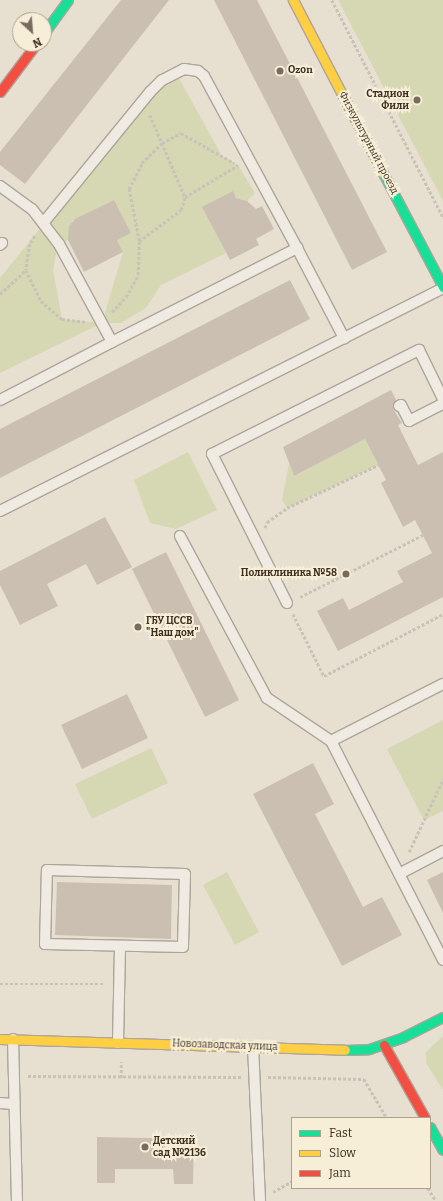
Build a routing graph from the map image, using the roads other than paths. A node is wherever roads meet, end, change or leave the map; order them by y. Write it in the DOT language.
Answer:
graph roads {
  1 [pos="68,0"];
  2 [pos="293,0"];
  3 [pos="52,22"];
  4 [pos="30,52"];
  5 [pos="0,92"];
  6 [pos="0,186"];
  7 [pos="43,223"];
  8 [pos="297,248"];
  9 [pos="443,287"];
  10 [pos="344,338"];
  11 [pos="112,342"];
  12 [pos="443,399"];
  13 [pos="0,400"];
  14 [pos="443,404"];
  15 [pos="399,406"];
  16 [pos="0,511"];
  17 [pos="180,536"];
  18 [pos="287,603"];
  19 [pos="443,684"];
  20 [pos="331,741"];
  21 [pos="443,851"];
  22 [pos="399,874"];
  23 [pos="120,946"];
  24 [pos="443,960"];
  25 [pos="443,1017"];
  26 [pos="0,1039"];
  27 [pos="13,1039"];
  28 [pos="118,1043"];
  29 [pos="384,1045"];
  30 [pos="253,1046"];
  31 [pos="0,1104"];
  32 [pos="13,1104"];
  33 [pos="424,1117"];
  34 [pos="431,1129"];
  35 [pos="443,1150"];
  36 [pos="260,1200"];
  37 [pos="17,1201"];
  1 -- 3 [label="street"];
  2 -- 9 [label="street, Физкультурный проезд"];
  4 -- 5 [label="street"];
  6 -- 7 [label="lane"];
  7 -- 8 [label="lane"];
  7 -- 11 [label="lane"];
  8 -- 10 [label="lane"];
  8 -- 11 [label="lane"];
  9 -- 10 [label="lane"];
  10 -- 16 [label="lane"];
  11 -- 13 [label="lane"];
  12 -- 18 [label="lane"];
  14 -- 15 [label="lane"];
  17 -- 20 [label="lane"];
  19 -- 20 [label="lane"];
  20 -- 22 [label="lane"];
  21 -- 22 [label="lane"];
  22 -- 24 [label="lane"];
  23 -- 23 [label="lane"];
  23 -- 28 [label="lane"];
  25 -- 29 [label="street, Новозаводская улица"];
  26 -- 27 [label="street, Новозаводская улица"];
  27 -- 28 [label="street, Новозаводская улица"];
  27 -- 32 [label="lane"];
  28 -- 30 [label="street, Новозаводская улица"];
  29 -- 30 [label="street, Новозаводская улица"];
  29 -- 33 [label="street"];
  30 -- 36 [label="lane"];
  31 -- 32 [label="lane"];
  32 -- 37 [label="lane"];
  34 -- 35 [label="street"];
}
